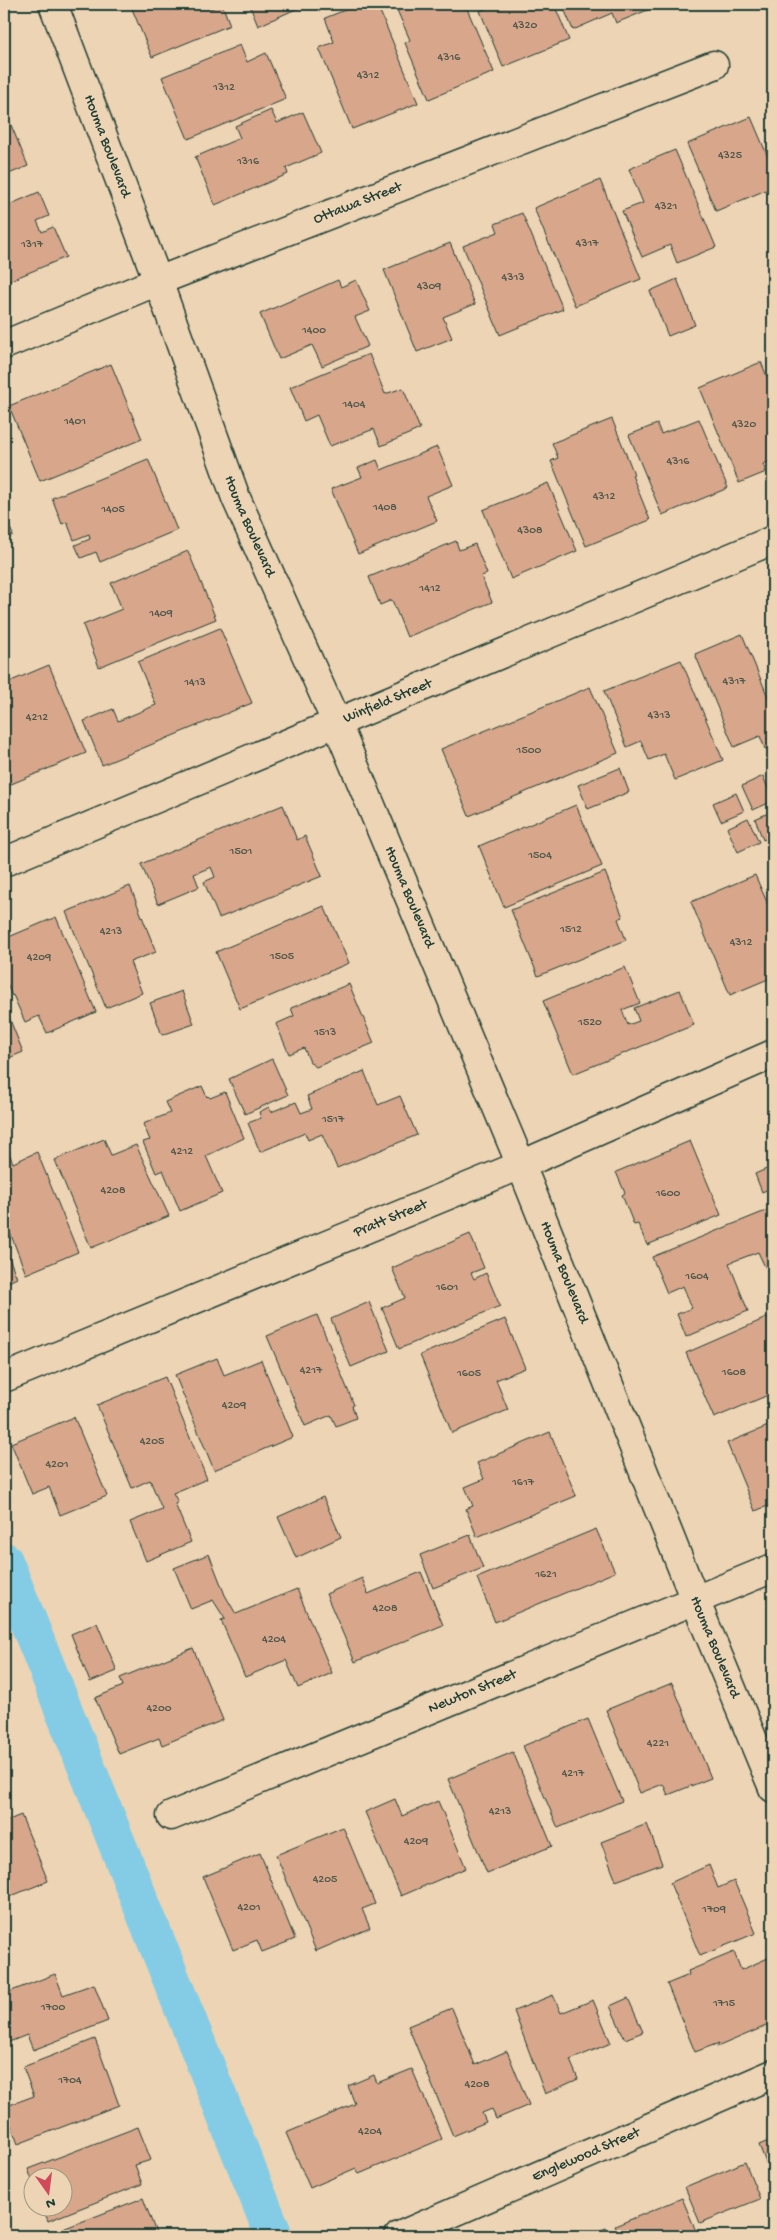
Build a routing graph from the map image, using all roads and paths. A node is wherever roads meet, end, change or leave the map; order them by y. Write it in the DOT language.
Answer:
graph roads {
  1 [pos="53,4"];
  2 [pos="714,65"];
  3 [pos="158,281"];
  4 [pos="4,345"];
  5 [pos="773,540"];
  6 [pos="338,724"];
  7 [pos="4,862"];
  8 [pos="773,1054"];
  9 [pos="521,1165"];
  10 [pos="4,1378"];
  11 [pos="773,1568"];
  12 [pos="695,1600"];
  13 [pos="773,1788"];
  14 [pos="171,1816"];
  15 [pos="773,2074"];
  16 [pos="399,2236"];
  1 -- 3 [label="street, Houma Boulevard"];
  2 -- 3 [label="street, Ottawa Street"];
  3 -- 4 [label="street, Ottawa Street"];
  3 -- 6 [label="street, Houma Boulevard"];
  5 -- 6 [label="street, Winfield Street"];
  6 -- 7 [label="street, Winfield Street"];
  6 -- 9 [label="street, Houma Boulevard"];
  8 -- 9 [label="street, Pratt Street"];
  9 -- 10 [label="street, Pratt Street"];
  9 -- 12 [label="street, Houma Boulevard"];
  11 -- 12 [label="street, Newton Street"];
  12 -- 13 [label="street, Houma Boulevard"];
  12 -- 14 [label="street, Newton Street"];
  15 -- 16 [label="street, Englewood Street"];
}
